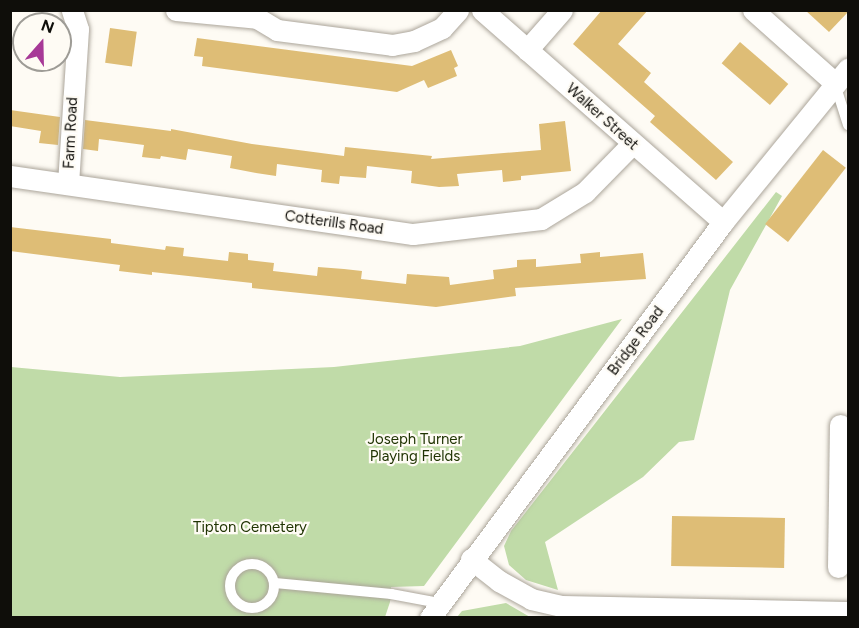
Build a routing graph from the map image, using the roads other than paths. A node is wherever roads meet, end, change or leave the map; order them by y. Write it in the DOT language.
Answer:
graph roads {
  1 [pos="176,10"];
  2 [pos="458,10"];
  3 [pos="482,10"];
  4 [pos="562,10"];
  5 [pos="753,10"];
  6 [pos="78,12"];
  7 [pos="527,50"];
  8 [pos="842,76"];
  9 [pos="849,125"];
  10 [pos="632,144"];
  11 [pos="10,176"];
  12 [pos="68,184"];
  13 [pos="723,222"];
  14 [pos="840,425"];
  15 [pos="844,530"];
  16 [pos="471,559"];
  17 [pos="838,567"];
  18 [pos="275,583"];
  19 [pos="434,610"];
  20 [pos="849,612"];
  1 -- 2 [label="street"];
  3 -- 7 [label="street, Walker Street"];
  4 -- 7 [label="street"];
  5 -- 8 [label="street"];
  6 -- 12 [label="street, Farm Road"];
  7 -- 10 [label="street, Walker Street"];
  8 -- 9 [label="lane"];
  8 -- 13 [label="street, Bridge Road"];
  10 -- 12 [label="street, Cotterills Road"];
  10 -- 13 [label="street, Walker Street"];
  11 -- 12 [label="street, Cotterills Road"];
  13 -- 16 [label="street, Bridge Road"];
  14 -- 15 [label="street"];
  15 -- 17 [label="street"];
  16 -- 19 [label="street, Bridge Road"];
  16 -- 20 [label="street"];
  18 -- 18 [label="lane"];
  18 -- 19 [label="lane"];
}
